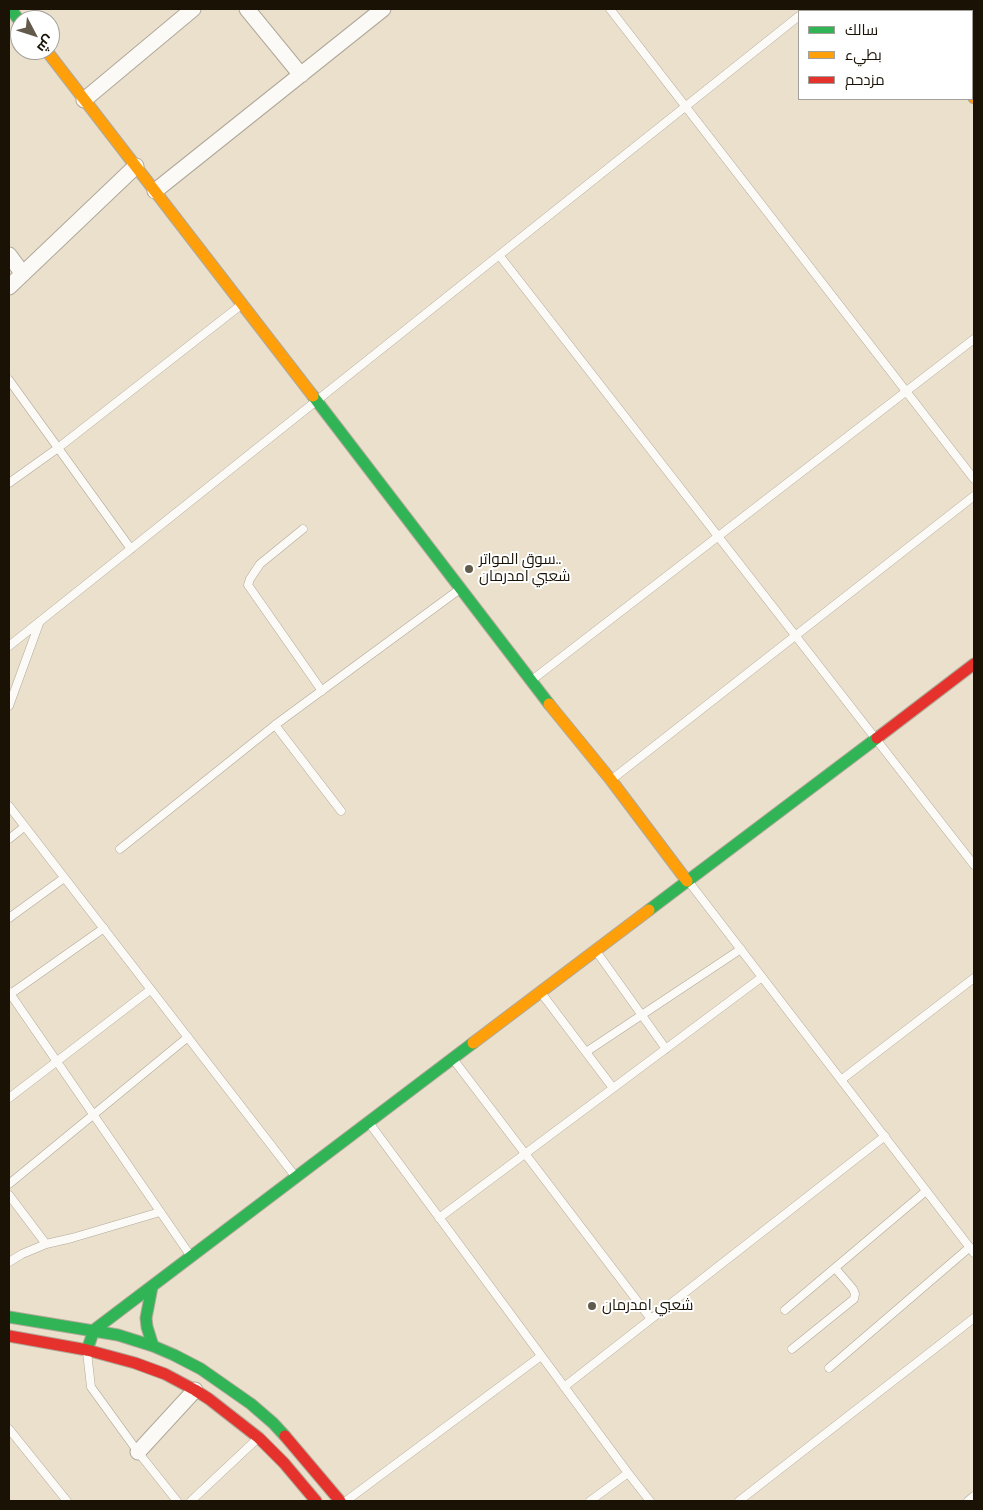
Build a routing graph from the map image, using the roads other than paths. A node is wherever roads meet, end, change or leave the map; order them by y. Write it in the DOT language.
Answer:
graph roads {
  1 [pos="193,9"];
  2 [pos="246,9"];
  3 [pos="382,9"];
  4 [pos="610,9"];
  5 [pos="798,17"];
  6 [pos="54,60"];
  7 [pos="301,74"];
  8 [pos="84,100"];
  9 [pos="686,106"];
  10 [pos="136,166"];
  11 [pos="155,191"];
  12 [pos="9,255"];
  13 [pos="500,255"];
  14 [pos="22,274"];
  15 [pos="9,287"];
  16 [pos="242,304"];
  17 [pos="974,339"];
  18 [pos="9,380"];
  19 [pos="906,392"];
  20 [pos="317,401"];
  21 [pos="58,448"];
  22 [pos="974,478"];
  23 [pos="9,484"];
  24 [pos="974,496"];
  25 [pos="303,529"];
  26 [pos="718,537"];
  27 [pos="131,549"];
  28 [pos="462,588"];
  29 [pos="40,621"];
  30 [pos="796,636"];
  31 [pos="9,646"];
  32 [pos="974,664"];
  33 [pos="531,681"];
  34 [pos="322,691"];
  35 [pos="9,706"];
  36 [pos="275,726"];
  37 [pos="876,739"];
  38 [pos="610,780"];
  39 [pos="9,806"];
  40 [pos="342,811"];
  41 [pos="24,827"];
  42 [pos="9,839"];
  43 [pos="120,849"];
  44 [pos="974,865"];
  45 [pos="64,878"];
  46 [pos="688,881"];
  47 [pos="9,918"];
  48 [pos="104,928"];
  49 [pos="741,949"];
  50 [pos="596,951"];
  51 [pos="762,977"];
  52 [pos="974,978"];
  53 [pos="150,990"];
  54 [pos="541,992"];
  55 [pos="9,993"];
  56 [pos="641,1015"];
  57 [pos="188,1037"];
  58 [pos="666,1049"];
  59 [pos="586,1052"];
  60 [pos="452,1058"];
  61 [pos="57,1062"];
  62 [pos="841,1080"];
  63 [pos="613,1088"];
  64 [pos="9,1098"];
  65 [pos="93,1114"];
  66 [pos="368,1122"];
  67 [pos="885,1136"];
  68 [pos="525,1154"];
  69 [pos="296,1177"];
  70 [pos="9,1184"];
  71 [pos="926,1190"];
  72 [pos="9,1195"];
  73 [pos="160,1212"];
  74 [pos="439,1218"];
  75 [pos="46,1244"];
  76 [pos="972,1250"];
  77 [pos="191,1257"];
  78 [pos="9,1262"];
  79 [pos="835,1268"];
  80 [pos="152,1287"];
  81 [pos="785,1310"];
  82 [pos="9,1317"];
  83 [pos="974,1318"];
  84 [pos="651,1319"];
  85 [pos="94,1330"];
  86 [pos="9,1336"];
  87 [pos="153,1346"];
  88 [pos="792,1349"];
  89 [pos="87,1350"];
  90 [pos="541,1356"];
  91 [pos="829,1368"];
  92 [pos="564,1387"];
  93 [pos="195,1390"];
  94 [pos="9,1429"];
  95 [pos="266,1430"];
  96 [pos="138,1452"];
  97 [pos="628,1473"];
  98 [pos="974,1496"];
  99 [pos="67,1501"];
  100 [pos="177,1501"];
  101 [pos="191,1501"];
  102 [pos="316,1501"];
  103 [pos="340,1501"];
  104 [pos="346,1501"];
  105 [pos="590,1501"];
  106 [pos="650,1501"];
  107 [pos="739,1501"];
  108 [pos="968,1501"];
  1 -- 8 [label="street"];
  2 -- 7 [label="street"];
  3 -- 7 [label="street"];
  4 -- 9 [label="lane"];
  5 -- 9 [label="lane"];
  6 -- 8 [label="street"];
  7 -- 11 [label="street"];
  8 -- 10 [label="street"];
  9 -- 13 [label="lane"];
  9 -- 19 [label="lane"];
  10 -- 11 [label="street"];
  10 -- 14 [label="street"];
  11 -- 16 [label="street"];
  12 -- 14 [label="street"];
  13 -- 20 [label="lane"];
  13 -- 26 [label="lane"];
  14 -- 15 [label="street"];
  16 -- 20 [label="street"];
  16 -- 21 [label="lane"];
  17 -- 19 [label="lane"];
  18 -- 21 [label="lane"];
  19 -- 22 [label="lane"];
  19 -- 26 [label="lane"];
  20 -- 27 [label="lane"];
  20 -- 28 [label="street"];
  21 -- 23 [label="lane"];
  21 -- 27 [label="lane"];
  24 -- 30 [label="lane"];
  25 -- 34 [label="lane"];
  26 -- 30 [label="lane"];
  26 -- 33 [label="lane"];
  27 -- 29 [label="lane"];
  28 -- 33 [label="street"];
  28 -- 34 [label="lane"];
  29 -- 31 [label="lane"];
  29 -- 35 [label="lane"];
  30 -- 37 [label="lane"];
  30 -- 38 [label="lane"];
  32 -- 37 [label="street"];
  33 -- 38 [label="street"];
  34 -- 36 [label="lane"];
  36 -- 40 [label="lane"];
  36 -- 43 [label="lane"];
  37 -- 44 [label="lane"];
  37 -- 46 [label="street"];
  38 -- 46 [label="street"];
  39 -- 41 [label="lane"];
  41 -- 42 [label="lane"];
  41 -- 45 [label="lane"];
  45 -- 47 [label="lane"];
  45 -- 48 [label="lane"];
  46 -- 49 [label="lane"];
  46 -- 50 [label="street"];
  48 -- 53 [label="lane"];
  48 -- 55 [label="lane"];
  49 -- 51 [label="lane"];
  49 -- 56 [label="lane"];
  50 -- 54 [label="street"];
  50 -- 56 [label="lane"];
  51 -- 58 [label="lane"];
  51 -- 62 [label="lane"];
  52 -- 62 [label="lane"];
  53 -- 57 [label="lane"];
  53 -- 61 [label="lane"];
  54 -- 59 [label="lane"];
  54 -- 60 [label="street"];
  55 -- 61 [label="lane"];
  56 -- 58 [label="lane"];
  56 -- 59 [label="lane"];
  57 -- 65 [label="lane"];
  57 -- 69 [label="lane"];
  58 -- 63 [label="lane"];
  59 -- 63 [label="lane"];
  60 -- 66 [label="street"];
  60 -- 68 [label="lane"];
  61 -- 64 [label="lane"];
  61 -- 65 [label="lane"];
  62 -- 67 [label="lane"];
  63 -- 68 [label="lane"];
  65 -- 70 [label="lane"];
  65 -- 73 [label="lane"];
  66 -- 69 [label="street"];
  66 -- 74 [label="lane"];
  67 -- 71 [label="lane"];
  67 -- 84 [label="lane"];
  68 -- 74 [label="lane"];
  68 -- 84 [label="lane"];
  69 -- 77 [label="street"];
  71 -- 76 [label="lane"];
  71 -- 79 [label="lane"];
  72 -- 75 [label="lane"];
  73 -- 75 [label="lane"];
  73 -- 77 [label="lane"];
  74 -- 90 [label="lane"];
  75 -- 78 [label="lane"];
  76 -- 91 [label="lane"];
  77 -- 80 [label="street"];
  79 -- 81 [label="lane"];
  79 -- 88 [label="lane"];
  80 -- 85 [label="street"];
  80 -- 87 [label="street"];
  82 -- 85 [label="street"];
  83 -- 107 [label="lane"];
  84 -- 92 [label="lane"];
  85 -- 87 [label="street"];
  85 -- 89 [label="street"];
  86 -- 89 [label="street"];
  87 -- 95 [label="street"];
  89 -- 93 [label="street"];
  89 -- 96 [label="lane"];
  90 -- 92 [label="lane"];
  90 -- 104 [label="lane"];
  92 -- 97 [label="lane"];
  93 -- 95 [label="street"];
  93 -- 96 [label="street"];
  94 -- 99 [label="lane"];
  95 -- 101 [label="lane"];
  95 -- 102 [label="street"];
  95 -- 103 [label="street"];
  96 -- 100 [label="lane"];
  97 -- 105 [label="lane"];
  97 -- 106 [label="lane"];
  98 -- 108 [label="lane"];
}
